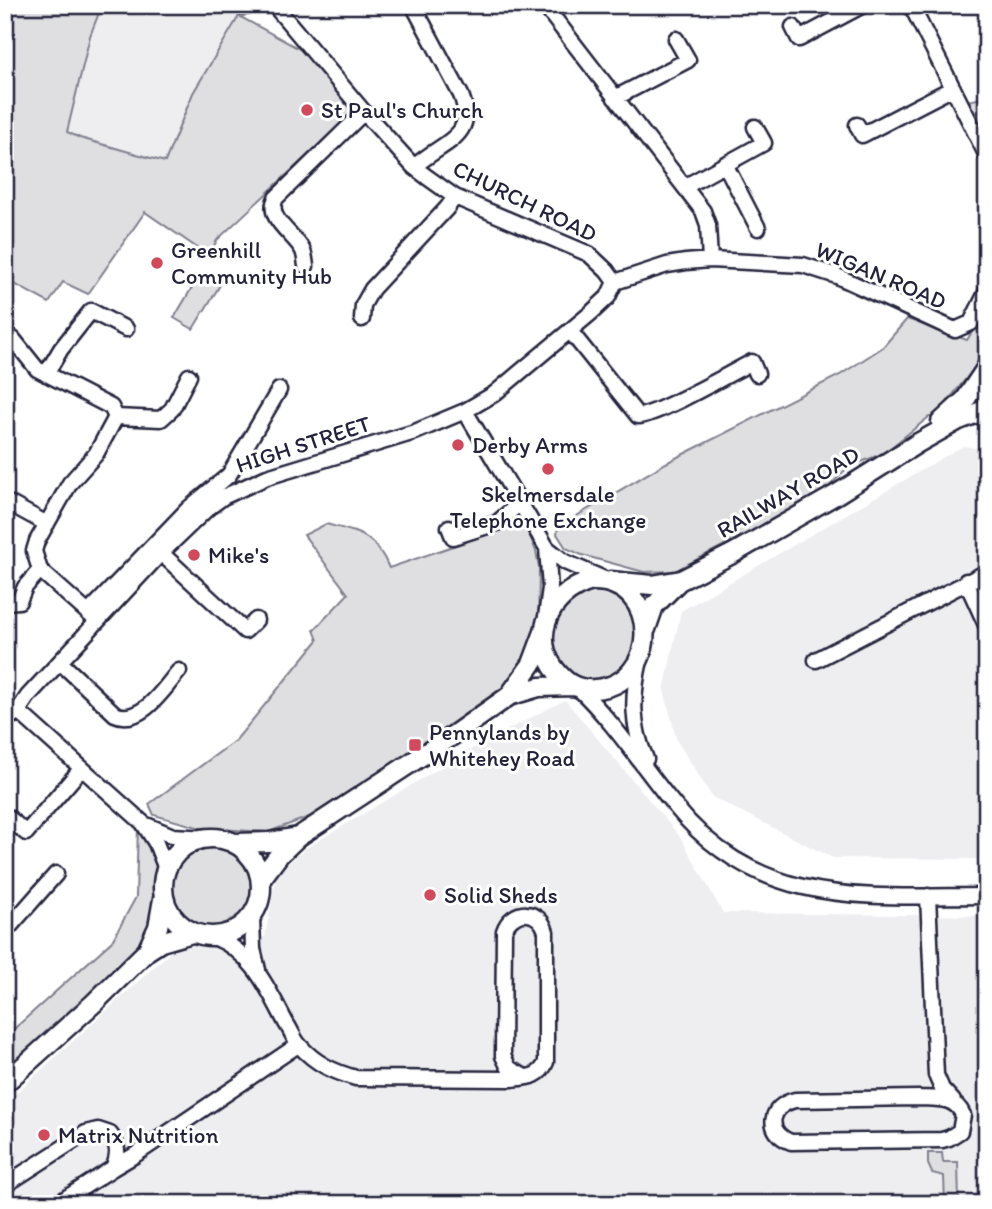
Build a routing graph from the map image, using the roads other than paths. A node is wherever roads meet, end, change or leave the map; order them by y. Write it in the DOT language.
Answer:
graph roads {
  1 [pos="234,5"];
  2 [pos="256,5"];
  3 [pos="274,5"];
  4 [pos="413,5"];
  5 [pos="562,5"];
  6 [pos="863,5"];
  7 [pos="911,5"];
  8 [pos="546,9"];
  9 [pos="793,27"];
  10 [pos="677,39"];
  11 [pos="953,89"];
  12 [pos="615,98"];
  13 [pos="364,112"];
  14 [pos="857,125"];
  15 [pos="755,127"];
  16 [pos="987,156"];
  17 [pos="725,164"];
  18 [pos="414,166"];
  19 [pos="686,186"];
  20 [pos="454,197"];
  21 [pos="758,228"];
  22 [pos="710,260"];
  23 [pos="306,266"];
  24 [pos="615,282"];
  25 [pos="987,291"];
  26 [pos="366,315"];
  27 [pos="126,329"];
  28 [pos="570,331"];
  29 [pos="5,333"];
  30 [pos="987,367"];
  31 [pos="46,374"];
  32 [pos="757,374"];
  33 [pos="191,377"];
  34 [pos="279,390"];
  35 [pos="987,409"];
  36 [pos="465,411"];
  37 [pos="116,417"];
  38 [pos="918,443"];
  39 [pos="5,501"];
  40 [pos="521,502"];
  41 [pos="47,524"];
  42 [pos="449,527"];
  43 [pos="547,546"];
  44 [pos="161,553"];
  45 [pos="40,570"];
  46 [pos="987,572"];
  47 [pos="681,580"];
  48 [pos="608,581"];
  49 [pos="966,581"];
  50 [pos="5,602"];
  51 [pos="92,616"];
  52 [pos="256,620"];
  53 [pos="987,627"];
  54 [pos="545,630"];
  55 [pos="645,634"];
  56 [pos="640,656"];
  57 [pos="816,660"];
  58 [pos="60,662"];
  59 [pos="179,671"];
  60 [pos="575,686"];
  61 [pos="509,696"];
  62 [pos="18,711"];
  63 [pos="5,721"];
  64 [pos="81,769"];
  65 [pos="653,777"];
  66 [pos="8,817"];
  67 [pos="138,819"];
  68 [pos="208,838"];
  69 [pos="298,838"];
  70 [pos="234,843"];
  71 [pos="166,869"];
  72 [pos="261,879"];
  73 [pos="61,892"];
  74 [pos="928,896"];
  75 [pos="987,897"];
  76 [pos="163,898"];
  77 [pos="252,917"];
  78 [pos="5,932"];
  79 [pos="192,933"];
  80 [pos="214,937"];
  81 [pos="147,951"];
  82 [pos="258,970"];
  83 [pos="299,1045"];
  84 [pos="503,1056"];
  85 [pos="936,1074"];
  86 [pos="525,1077"];
  87 [pos="480,1078"];
  88 [pos="5,1083"];
  89 [pos="918,1098"];
  90 [pos="953,1101"];
  91 [pos="116,1141"];
  92 [pos="149,1145"];
  93 [pos="113,1168"];
  94 [pos="5,1185"];
  95 [pos="57,1204"];
  1 -- 2 [label="street"];
  3 -- 13 [label="street, CHURCH ROAD"];
  4 -- 18 [label="street"];
  5 -- 8 [label="street"];
  6 -- 9 [label="street"];
  7 -- 11 [label="street"];
  8 -- 12 [label="street"];
  10 -- 12 [label="street"];
  11 -- 14 [label="street"];
  11 -- 16 [label="street"];
  12 -- 19 [label="street"];
  13 -- 18 [label="street, CHURCH ROAD"];
  13 -- 23 [label="street"];
  15 -- 17 [label="street"];
  17 -- 19 [label="street"];
  17 -- 21 [label="street"];
  18 -- 20 [label="street, CHURCH ROAD"];
  19 -- 22 [label="street"];
  20 -- 24 [label="street, CHURCH ROAD"];
  20 -- 26 [label="street"];
  22 -- 24 [label="street, WIGAN ROAD"];
  22 -- 25 [label="street, WIGAN ROAD"];
  24 -- 28 [label="street, HIGH STREET"];
  27 -- 31 [label="street"];
  28 -- 32 [label="street"];
  28 -- 36 [label="street, HIGH STREET"];
  29 -- 31 [label="street"];
  30 -- 38 [label="main road, RAILWAY ROAD"];
  31 -- 37 [label="street"];
  33 -- 37 [label="street"];
  34 -- 51 [label="street"];
  35 -- 38 [label="main road, RAILWAY ROAD"];
  36 -- 40 [label="street"];
  36 -- 44 [label="street, HIGH STREET"];
  37 -- 41 [label="street"];
  38 -- 47 [label="main road, RAILWAY ROAD"];
  39 -- 41 [label="street"];
  40 -- 42 [label="street"];
  40 -- 43 [label="street"];
  41 -- 45 [label="street"];
  43 -- 48 [label="street"];
  43 -- 54 [label="street"];
  44 -- 51 [label="street, HIGH STREET"];
  44 -- 52 [label="street"];
  45 -- 50 [label="street"];
  45 -- 51 [label="street"];
  46 -- 49 [label="street"];
  47 -- 48 [label="main road, RAILWAY ROAD"];
  47 -- 55 [label="main road, RAILWAY ROAD"];
  48 -- 54 [label="main road"];
  48 -- 55 [label="main road"];
  49 -- 53 [label="street"];
  49 -- 57 [label="street"];
  51 -- 58 [label="street, HIGH STREET"];
  54 -- 60 [label="main road"];
  54 -- 61 [label="main road"];
  55 -- 56 [label="main road"];
  56 -- 60 [label="main road"];
  56 -- 65 [label="street"];
  58 -- 59 [label="street"];
  58 -- 62 [label="street, HIGH STREET"];
  60 -- 61 [label="main road"];
  60 -- 65 [label="street"];
  61 -- 69 [label="main road"];
  62 -- 63 [label="street, HIGH STREET"];
  62 -- 64 [label="street"];
  64 -- 66 [label="street"];
  64 -- 67 [label="street"];
  65 -- 74 [label="street"];
  67 -- 68 [label="street"];
  67 -- 71 [label="street"];
  68 -- 70 [label="main road"];
  68 -- 71 [label="main road"];
  69 -- 70 [label="main road"];
  69 -- 72 [label="main road"];
  70 -- 72 [label="main road"];
  71 -- 76 [label="main road"];
  72 -- 77 [label="main road"];
  73 -- 78 [label="street"];
  74 -- 75 [label="street"];
  74 -- 85 [label="street"];
  76 -- 79 [label="main road"];
  76 -- 81 [label="main road"];
  77 -- 80 [label="main road"];
  77 -- 82 [label="street"];
  79 -- 80 [label="main road"];
  79 -- 81 [label="main road"];
  80 -- 82 [label="street"];
  81 -- 88 [label="main road"];
  82 -- 83 [label="street"];
  83 -- 87 [label="street"];
  83 -- 92 [label="street"];
  84 -- 86 [label="street"];
  84 -- 86 [label="street"];
  84 -- 87 [label="street"];
  85 -- 89 [label="street"];
  85 -- 90 [label="street"];
  86 -- 87 [label="street"];
  89 -- 90 [label="street"];
  89 -- 90 [label="street"];
  91 -- 92 [label="street"];
  91 -- 93 [label="street"];
  91 -- 94 [label="street"];
  92 -- 93 [label="street"];
  93 -- 95 [label="street"];
}
